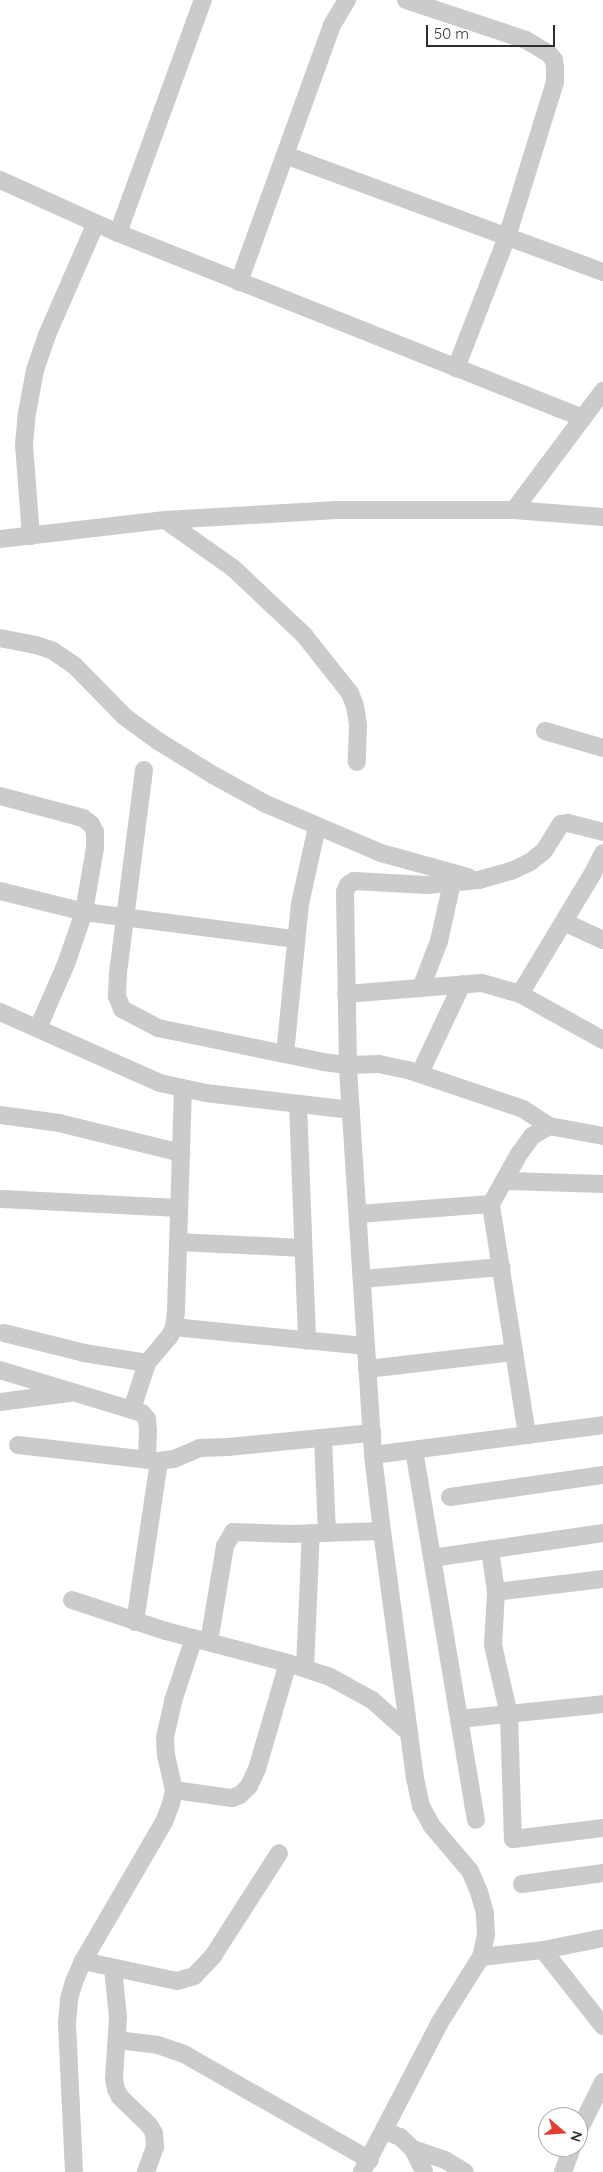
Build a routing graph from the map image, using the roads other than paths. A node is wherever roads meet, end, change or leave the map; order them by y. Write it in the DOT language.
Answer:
graph roads {
  1 [pos="203,0"];
  2 [pos="347,0"];
  3 [pos="406,0"];
  4 [pos="285,155"];
  5 [pos="0,180"];
  6 [pos="96,223"];
  7 [pos="118,233"];
  8 [pos="506,237"];
  9 [pos="603,272"];
  10 [pos="239,282"];
  11 [pos="456,368"];
  12 [pos="603,391"];
  13 [pos="583,418"];
  14 [pos="514,510"];
  15 [pos="603,517"];
  16 [pos="165,520"];
  17 [pos="31,536"];
  18 [pos="0,539"];
  19 [pos="0,638"];
  20 [pos="545,731"];
  21 [pos="603,748"];
  22 [pos="357,762"];
  23 [pos="144,770"];
  24 [pos="0,796"];
  25 [pos="317,827"];
  26 [pos="603,832"];
  27 [pos="603,853"];
  28 [pos="479,880"];
  29 [pos="452,884"];
  30 [pos="0,891"];
  31 [pos="84,912"];
  32 [pos="124,916"];
  33 [pos="564,922"];
  34 [pos="296,939"];
  35 [pos="603,940"];
  36 [pos="462,984"];
  37 [pos="422,988"];
  38 [pos="346,994"];
  39 [pos="520,994"];
  40 [pos="0,1012"];
  41 [pos="38,1028"];
  42 [pos="603,1040"];
  43 [pos="285,1054"];
  44 [pos="348,1065"];
  45 [pos="420,1074"];
  46 [pos="182,1089"];
  47 [pos="298,1104"];
  48 [pos="351,1110"];
  49 [pos="0,1115"];
  50 [pos="549,1126"];
  51 [pos="603,1136"];
  52 [pos="181,1153"];
  53 [pos="504,1181"];
  54 [pos="603,1184"];
  55 [pos="2,1199"];
  56 [pos="491,1204"];
  57 [pos="179,1208"];
  58 [pos="358,1214"];
  59 [pos="178,1242"];
  60 [pos="303,1248"];
  61 [pos="501,1267"];
  62 [pos="362,1279"];
  63 [pos="174,1327"];
  64 [pos="4,1333"];
  65 [pos="307,1340"];
  66 [pos="366,1346"];
  67 [pos="514,1352"];
  68 [pos="147,1363"];
  69 [pos="0,1370"];
  70 [pos="368,1370"];
  71 [pos="77,1392"];
  72 [pos="0,1402"];
  73 [pos="132,1409"];
  74 [pos="603,1425"];
  75 [pos="372,1433"];
  76 [pos="527,1435"];
  77 [pos="323,1438"];
  78 [pos="18,1445"];
  79 [pos="414,1450"];
  80 [pos="373,1455"];
  81 [pos="153,1460"];
  82 [pos="603,1475"];
  83 [pos="450,1497"];
  84 [pos="382,1531"];
  85 [pos="319,1533"];
  86 [pos="603,1533"];
  87 [pos="490,1549"];
  88 [pos="432,1558"];
  89 [pos="603,1579"];
  90 [pos="496,1592"];
  91 [pos="72,1600"];
  92 [pos="135,1622"];
  93 [pos="202,1640"];
  94 [pos="288,1663"];
  95 [pos="305,1668"];
  96 [pos="603,1704"];
  97 [pos="509,1715"];
  98 [pos="459,1719"];
  99 [pos="408,1732"];
  100 [pos="174,1790"];
  101 [pos="476,1820"];
  102 [pos="603,1828"];
  103 [pos="279,1853"];
  104 [pos="603,1873"];
  105 [pos="522,1884"];
  106 [pos="603,1938"];
  107 [pos="543,1950"];
  108 [pos="481,1957"];
  109 [pos="83,1962"];
  110 [pos="112,1968"];
  111 [pos="603,2026"];
  112 [pos="118,2040"];
  113 [pos="603,2082"];
  114 [pos="588,2112"];
  115 [pos="385,2131"];
  116 [pos="413,2149"];
  117 [pos="568,2157"];
  118 [pos="366,2166"];
  119 [pos="74,2172"];
  120 [pos="146,2172"];
  121 [pos="424,2172"];
  122 [pos="465,2172"];
  123 [pos="563,2172"];
  1 -- 7 [label="street"];
  2 -- 4 [label="street"];
  3 -- 8 [label="street"];
  4 -- 8 [label="street"];
  4 -- 10 [label="street"];
  5 -- 6 [label="street"];
  6 -- 7 [label="street"];
  6 -- 17 [label="street"];
  7 -- 10 [label="street"];
  8 -- 9 [label="street"];
  8 -- 11 [label="street"];
  10 -- 11 [label="street"];
  11 -- 13 [label="street"];
  12 -- 13 [label="street"];
  13 -- 14 [label="street"];
  14 -- 15 [label="street"];
  14 -- 16 [label="street"];
  16 -- 17 [label="street"];
  16 -- 22 [label="street"];
  17 -- 18 [label="street"];
  19 -- 25 [label="street"];
  20 -- 21 [label="street"];
  23 -- 32 [label="street"];
  24 -- 31 [label="street"];
  25 -- 28 [label="street"];
  25 -- 34 [label="street"];
  26 -- 28 [label="street"];
  27 -- 33 [label="street"];
  28 -- 29 [label="street"];
  29 -- 37 [label="street"];
  29 -- 38 [label="street"];
  30 -- 31 [label="street"];
  31 -- 32 [label="street"];
  31 -- 41 [label="street"];
  32 -- 34 [label="street"];
  32 -- 43 [label="street"];
  33 -- 35 [label="street"];
  33 -- 39 [label="street"];
  34 -- 43 [label="street"];
  36 -- 37 [label="street"];
  36 -- 39 [label="street"];
  36 -- 45 [label="street"];
  37 -- 38 [label="street"];
  38 -- 44 [label="street"];
  39 -- 42 [label="street"];
  40 -- 41 [label="street"];
  41 -- 46 [label="street"];
  43 -- 44 [label="street"];
  44 -- 45 [label="street"];
  44 -- 48 [label="street"];
  45 -- 50 [label="street"];
  46 -- 47 [label="street"];
  46 -- 52 [label="street"];
  47 -- 48 [label="street"];
  47 -- 60 [label="street"];
  48 -- 58 [label="street"];
  49 -- 52 [label="street"];
  50 -- 51 [label="street"];
  50 -- 53 [label="street"];
  52 -- 57 [label="street"];
  53 -- 54 [label="street"];
  53 -- 56 [label="street"];
  55 -- 57 [label="street"];
  56 -- 58 [label="street"];
  56 -- 61 [label="street"];
  57 -- 59 [label="street"];
  58 -- 62 [label="street"];
  59 -- 60 [label="street"];
  59 -- 63 [label="street"];
  60 -- 65 [label="street"];
  61 -- 62 [label="street"];
  61 -- 67 [label="street"];
  62 -- 66 [label="street"];
  63 -- 65 [label="street"];
  63 -- 68 [label="street"];
  64 -- 68 [label="street"];
  65 -- 66 [label="street"];
  66 -- 70 [label="street"];
  67 -- 70 [label="street"];
  67 -- 76 [label="street"];
  68 -- 73 [label="street"];
  69 -- 71 [label="street"];
  70 -- 75 [label="street"];
  71 -- 72 [label="street"];
  71 -- 73 [label="street"];
  73 -- 81 [label="street"];
  74 -- 76 [label="street"];
  75 -- 77 [label="street"];
  75 -- 80 [label="street"];
  76 -- 79 [label="street"];
  77 -- 81 [label="street"];
  77 -- 85 [label="street"];
  78 -- 81 [label="street"];
  79 -- 80 [label="street"];
  79 -- 88 [label="street"];
  80 -- 84 [label="street"];
  81 -- 92 [label="street"];
  82 -- 83 [label="street"];
  84 -- 85 [label="street"];
  84 -- 99 [label="street"];
  85 -- 93 [label="street"];
  85 -- 95 [label="street"];
  86 -- 87 [label="street"];
  87 -- 88 [label="street"];
  87 -- 90 [label="street"];
  88 -- 98 [label="street"];
  89 -- 90 [label="street"];
  90 -- 97 [label="street"];
  91 -- 92 [label="street"];
  92 -- 93 [label="street"];
  93 -- 94 [label="street"];
  93 -- 100 [label="street"];
  94 -- 95 [label="street"];
  94 -- 100 [label="street"];
  95 -- 99 [label="street"];
  96 -- 97 [label="street"];
  97 -- 98 [label="street"];
  97 -- 102 [label="street"];
  98 -- 101 [label="street"];
  99 -- 108 [label="street"];
  100 -- 109 [label="street"];
  103 -- 110 [label="street"];
  104 -- 105 [label="street"];
  106 -- 107 [label="street"];
  107 -- 108 [label="street"];
  107 -- 111 [label="street"];
  108 -- 115 [label="street"];
  109 -- 110 [label="street"];
  109 -- 119 [label="street"];
  110 -- 112 [label="street"];
  112 -- 118 [label="street"];
  112 -- 120 [label="street"];
  113 -- 114 [label="street"];
  115 -- 116 [label="street"];
  115 -- 118 [label="street"];
  116 -- 121 [label="street"];
  116 -- 122 [label="street"];
  117 -- 123 [label="street"];
}
